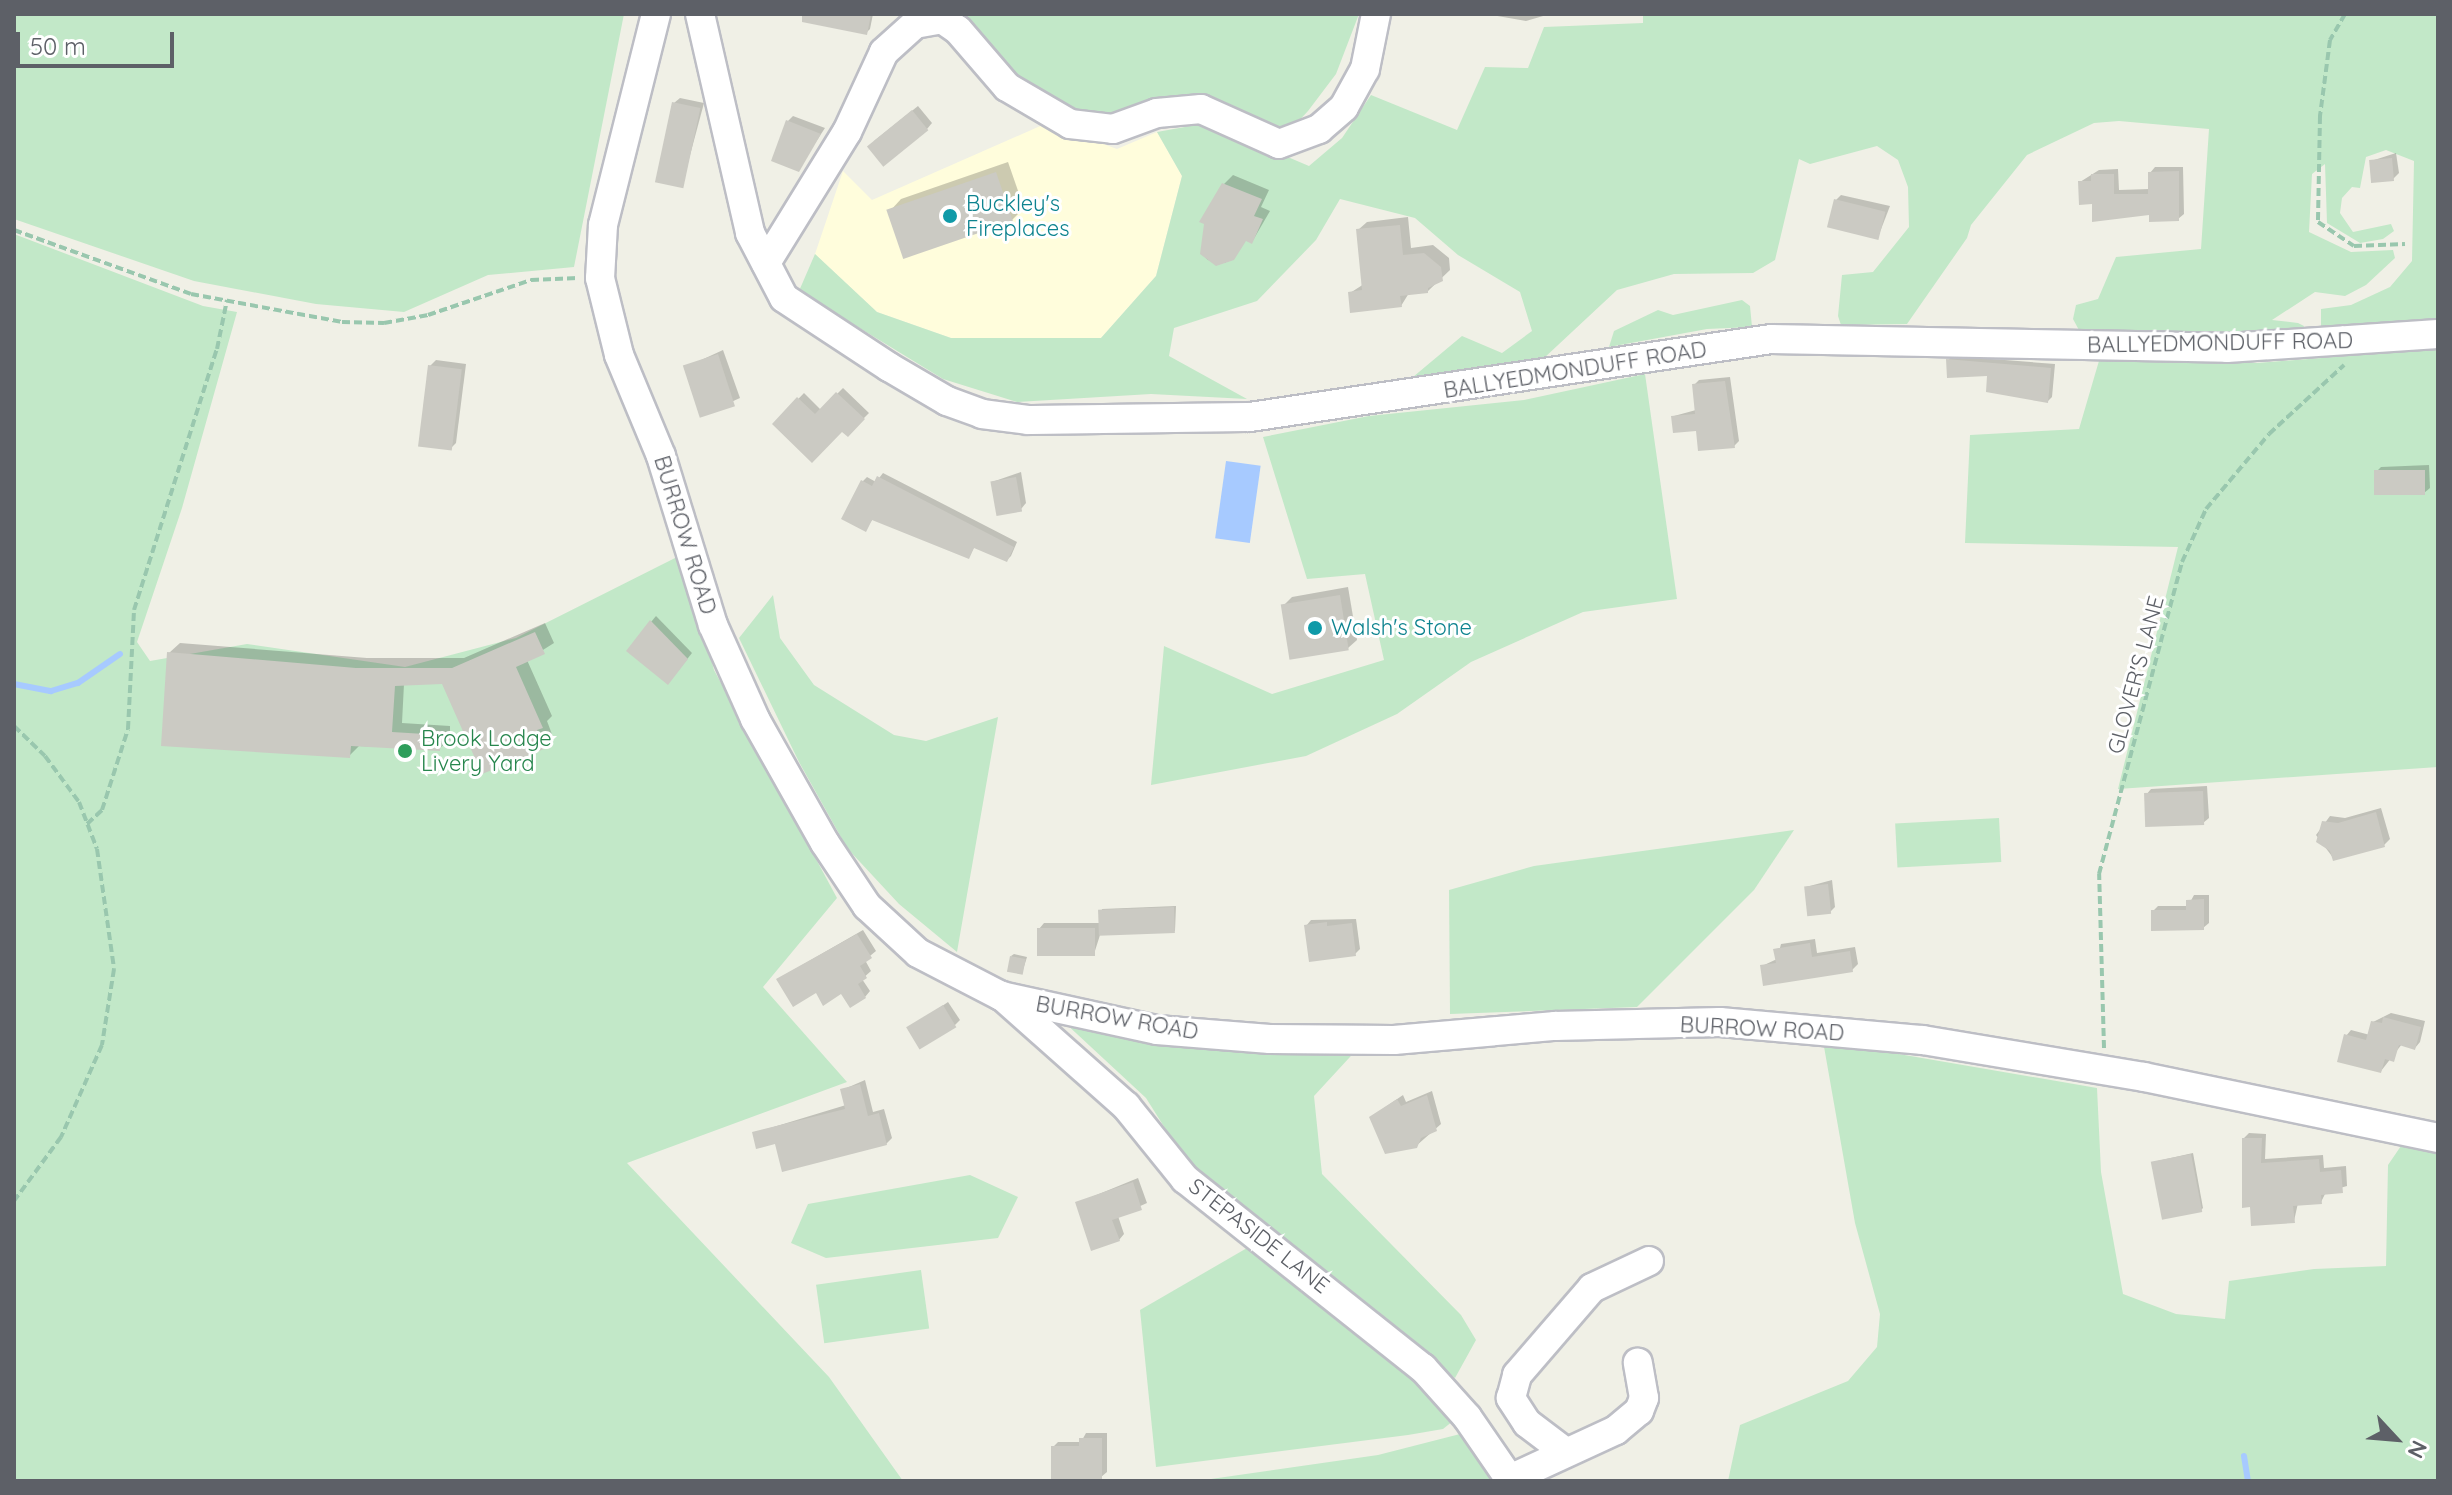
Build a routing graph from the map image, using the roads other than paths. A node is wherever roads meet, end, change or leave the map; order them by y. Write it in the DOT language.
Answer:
graph roads {
  1 [pos="656,14"];
  2 [pos="700,14"];
  3 [pos="1376,14"];
  4 [pos="766,263"];
  5 [pos="2438,334"];
  6 [pos="1001,996"];
  7 [pos="2438,1138"];
  8 [pos="1649,1261"];
  9 [pos="1638,1363"];
  10 [pos="1564,1451"];
  11 [pos="1510,1480"];
  1 -- 6 [label="street, BURROW ROAD"];
  2 -- 4 [label="street, BALLYEDMONDUFF ROAD"];
  3 -- 4 [label="street"];
  4 -- 5 [label="street, BALLYEDMONDUFF ROAD"];
  6 -- 7 [label="street, BURROW ROAD"];
  6 -- 11 [label="street, STEPASIDE LANE"];
  8 -- 10 [label="street"];
  9 -- 10 [label="street"];
  10 -- 11 [label="street"];
}
